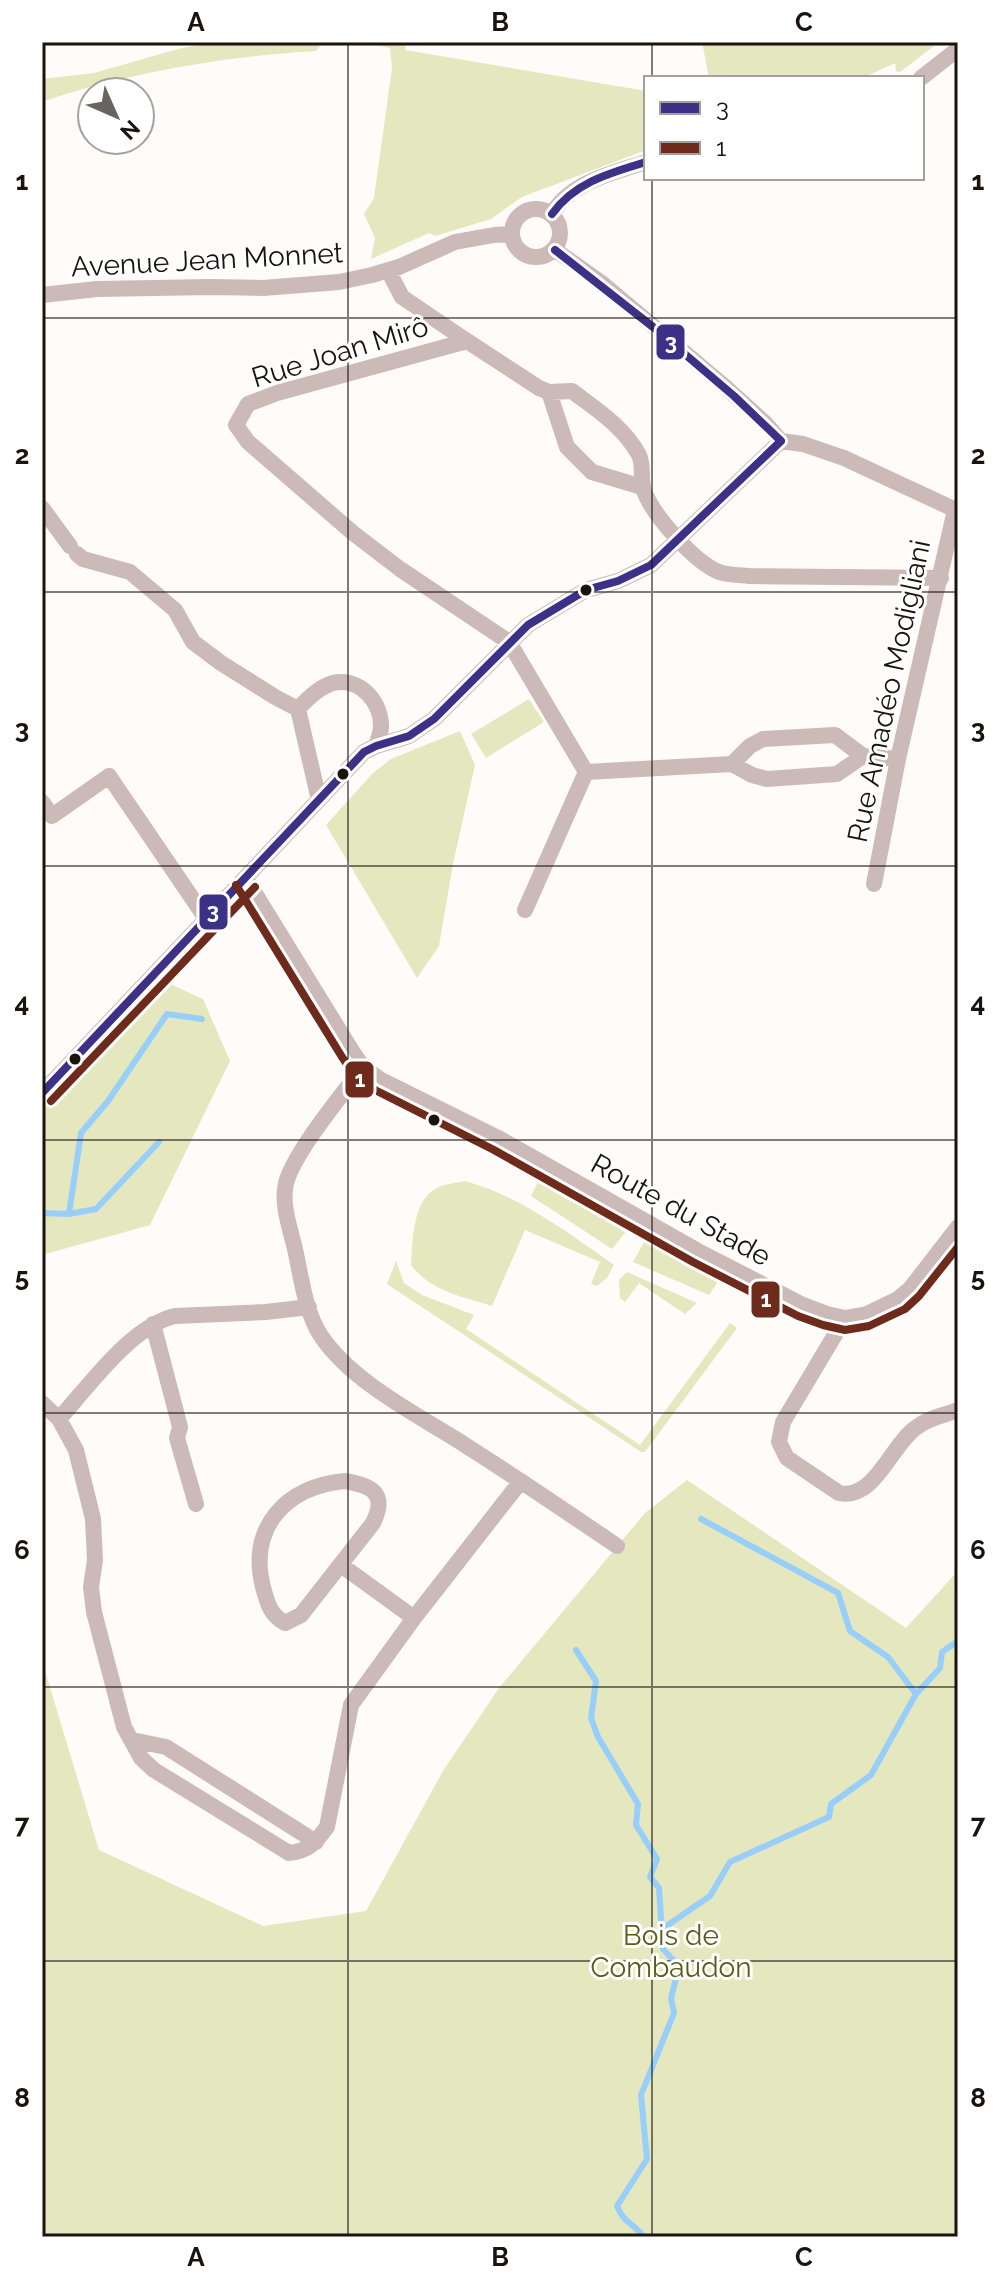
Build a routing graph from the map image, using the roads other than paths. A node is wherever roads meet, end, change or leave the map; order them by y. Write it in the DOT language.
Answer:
graph roads {
  1 [pos="958,49"];
  2 [pos="924,76"];
  3 [pos="644,163"];
  4 [pos="552,214"];
  5 [pos="511,234"];
  6 [pos="555,250"];
  7 [pos="388,270"];
  8 [pos="42,295"];
  9 [pos="467,341"];
  10 [pos="549,392"];
  11 [pos="781,441"];
  12 [pos="642,487"];
  13 [pos="42,508"];
  14 [pos="956,510"];
  15 [pos="679,539"];
  16 [pos="941,578"];
  17 [pos="509,642"];
  18 [pos="298,709"];
  19 [pos="376,746"];
  20 [pos="863,756"];
  21 [pos="898,759"];
  22 [pos="732,764"];
  23 [pos="586,772"];
  24 [pos="319,800"];
  25 [pos="42,802"];
  26 [pos="246,879"];
  27 [pos="874,884"];
  28 [pos="525,910"];
  29 [pos="207,920"];
  30 [pos="363,1067"];
  31 [pos="42,1093"];
  32 [pos="958,1227"];
  33 [pos="309,1307"];
  34 [pos="845,1318"];
  35 [pos="153,1324"];
  36 [pos="42,1403"];
  37 [pos="958,1410"];
  38 [pos="59,1419"];
  39 [pos="521,1481"];
  40 [pos="196,1504"];
  41 [pos="617,1546"];
  42 [pos="341,1565"];
  43 [pos="414,1618"];
  44 [pos="132,1740"];
  45 [pos="316,1842"];
  1 -- 2 [label="street"];
  3 -- 4 [label="street"];
  4 -- 5 [label="street"];
  4 -- 6 [label="street"];
  5 -- 6 [label="street"];
  5 -- 7 [label="street, Avenue Jean Monnet"];
  6 -- 11 [label="street"];
  7 -- 8 [label="street, Avenue Jean Monnet"];
  7 -- 9 [label="street, Rue Joan Mirô"];
  9 -- 10 [label="street, Rue Joan Mirô"];
  9 -- 17 [label="street, Rue Joan Mirô"];
  10 -- 12 [label="street"];
  10 -- 12 [label="street, Rue Joan Mirô"];
  11 -- 14 [label="street"];
  11 -- 15 [label="street"];
  12 -- 15 [label="street, Rue Joan Mirô"];
  13 -- 18 [label="street"];
  14 -- 16 [label="street, Rue Amadéo Modigliani"];
  15 -- 16 [label="street, Rue Joan Mirô"];
  15 -- 17 [label="street"];
  16 -- 21 [label="street, Rue Amadéo Modigliani"];
  17 -- 19 [label="street"];
  17 -- 23 [label="street"];
  18 -- 19 [label="street"];
  18 -- 24 [label="street"];
  19 -- 24 [label="street"];
  20 -- 21 [label="street"];
  20 -- 22 [label="street"];
  20 -- 22 [label="street"];
  21 -- 27 [label="street, Rue Amadéo Modigliani"];
  22 -- 23 [label="street"];
  23 -- 28 [label="street"];
  24 -- 26 [label="street"];
  25 -- 29 [label="street"];
  26 -- 29 [label="street"];
  26 -- 30 [label="street"];
  29 -- 31 [label="street"];
  30 -- 33 [label="street"];
  30 -- 34 [label="street, Route du Stade"];
  32 -- 34 [label="street"];
  33 -- 35 [label="street"];
  33 -- 39 [label="street"];
  34 -- 37 [label="street"];
  35 -- 38 [label="street"];
  35 -- 40 [label="street"];
  36 -- 38 [label="street"];
  38 -- 44 [label="street"];
  39 -- 41 [label="street"];
  39 -- 43 [label="street"];
  42 -- 42 [label="street"];
  42 -- 43 [label="street"];
  43 -- 45 [label="street"];
  44 -- 45 [label="street"];
  44 -- 45 [label="street"];
}
